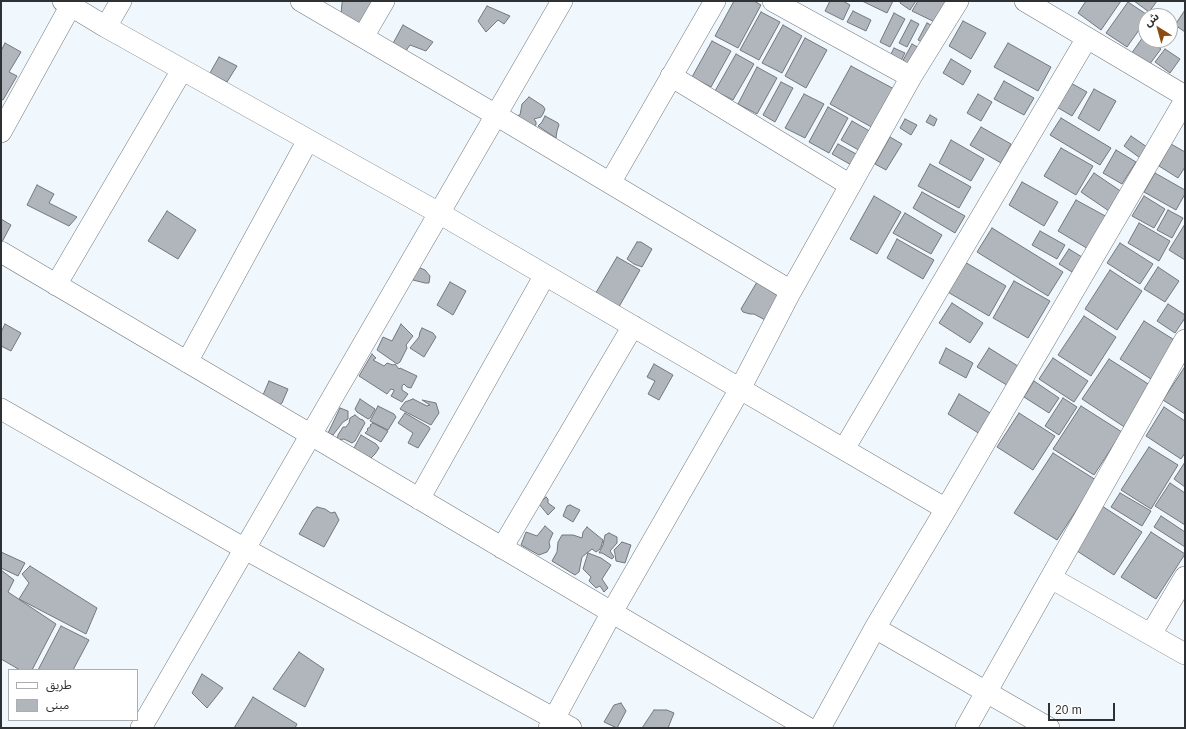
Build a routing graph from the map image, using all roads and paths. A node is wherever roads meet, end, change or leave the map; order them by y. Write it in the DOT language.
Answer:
graph roads {
  1 [pos="121,1"];
  2 [pos="301,1"];
  3 [pos="384,1"];
  4 [pos="562,1"];
  5 [pos="715,1"];
  6 [pos="773,1"];
  7 [pos="958,1"];
  8 [pos="1025,1"];
  9 [pos="67,3"];
  10 [pos="1046,6"];
  11 [pos="106,27"];
  12 [pos="363,37"];
  13 [pos="1087,38"];
  14 [pos="182,70"];
  15 [pos="671,76"];
  16 [pos="911,77"];
  17 [pos="1185,96"];
  18 [pos="1185,100"];
  19 [pos="7,108"];
  20 [pos="496,114"];
  21 [pos="1,132"];
  22 [pos="308,140"];
  23 [pos="610,183"];
  24 [pos="850,185"];
  25 [pos="439,213"];
  26 [pos="1,252"];
  27 [pos="545,275"];
  28 [pos="56,285"];
  29 [pos="791,291"];
  30 [pos="633,326"];
  31 [pos="1185,340"];
  32 [pos="187,362"];
  33 [pos="740,388"];
  34 [pos="1,409"];
  35 [pos="310,435"];
  36 [pos="844,449"];
  37 [pos="419,499"];
  38 [pos="946,509"];
  39 [pos="502,548"];
  40 [pos="245,549"];
  41 [pos="1185,577"];
  42 [pos="1051,578"];
  43 [pos="612,612"];
  44 [pos="874,628"];
  45 [pos="1152,634"];
  46 [pos="1185,654"];
  47 [pos="986,692"];
  48 [pos="558,725"];
  49 [pos="141,728"];
  50 [pos="808,728"];
  51 [pos="820,728"];
  52 [pos="966,728"];
  53 [pos="1049,728"];
  1 -- 11 [label="street"];
  2 -- 12 [label="street"];
  3 -- 12 [label="street"];
  4 -- 20 [label="street"];
  5 -- 15 [label="street"];
  6 -- 16 [label="street"];
  7 -- 16 [label="street"];
  8 -- 10 [label="street"];
  9 -- 11 [label="street"];
  9 -- 19 [label="street"];
  10 -- 13 [label="street"];
  11 -- 14 [label="street"];
  12 -- 20 [label="street"];
  13 -- 17 [label="street"];
  13 -- 36 [label="street"];
  14 -- 22 [label="street"];
  14 -- 28 [label="street"];
  15 -- 23 [label="street"];
  15 -- 24 [label="street"];
  16 -- 24 [label="street"];
  18 -- 38 [label="street"];
  19 -- 21 [label="street"];
  20 -- 23 [label="street"];
  20 -- 25 [label="street"];
  22 -- 25 [label="street"];
  22 -- 32 [label="street"];
  23 -- 29 [label="street"];
  24 -- 29 [label="street"];
  25 -- 27 [label="street"];
  25 -- 35 [label="street"];
  26 -- 28 [label="street"];
  27 -- 30 [label="street"];
  27 -- 37 [label="street"];
  28 -- 32 [label="street"];
  29 -- 33 [label="street"];
  30 -- 33 [label="street"];
  30 -- 39 [label="street"];
  31 -- 42 [label="street"];
  32 -- 35 [label="street"];
  33 -- 36 [label="street"];
  33 -- 43 [label="street"];
  34 -- 40 [label="street"];
  35 -- 37 [label="street"];
  35 -- 40 [label="street"];
  36 -- 38 [label="street"];
  37 -- 39 [label="street"];
  38 -- 44 [label="street"];
  39 -- 43 [label="street"];
  40 -- 48 [label="street"];
  40 -- 49 [label="street"];
  41 -- 45 [label="street"];
  42 -- 45 [label="street"];
  42 -- 47 [label="street"];
  43 -- 48 [label="street"];
  43 -- 50 [label="street"];
  44 -- 47 [label="street"];
  44 -- 51 [label="street"];
  45 -- 46 [label="street"];
  47 -- 52 [label="street"];
  47 -- 53 [label="street"];
}
